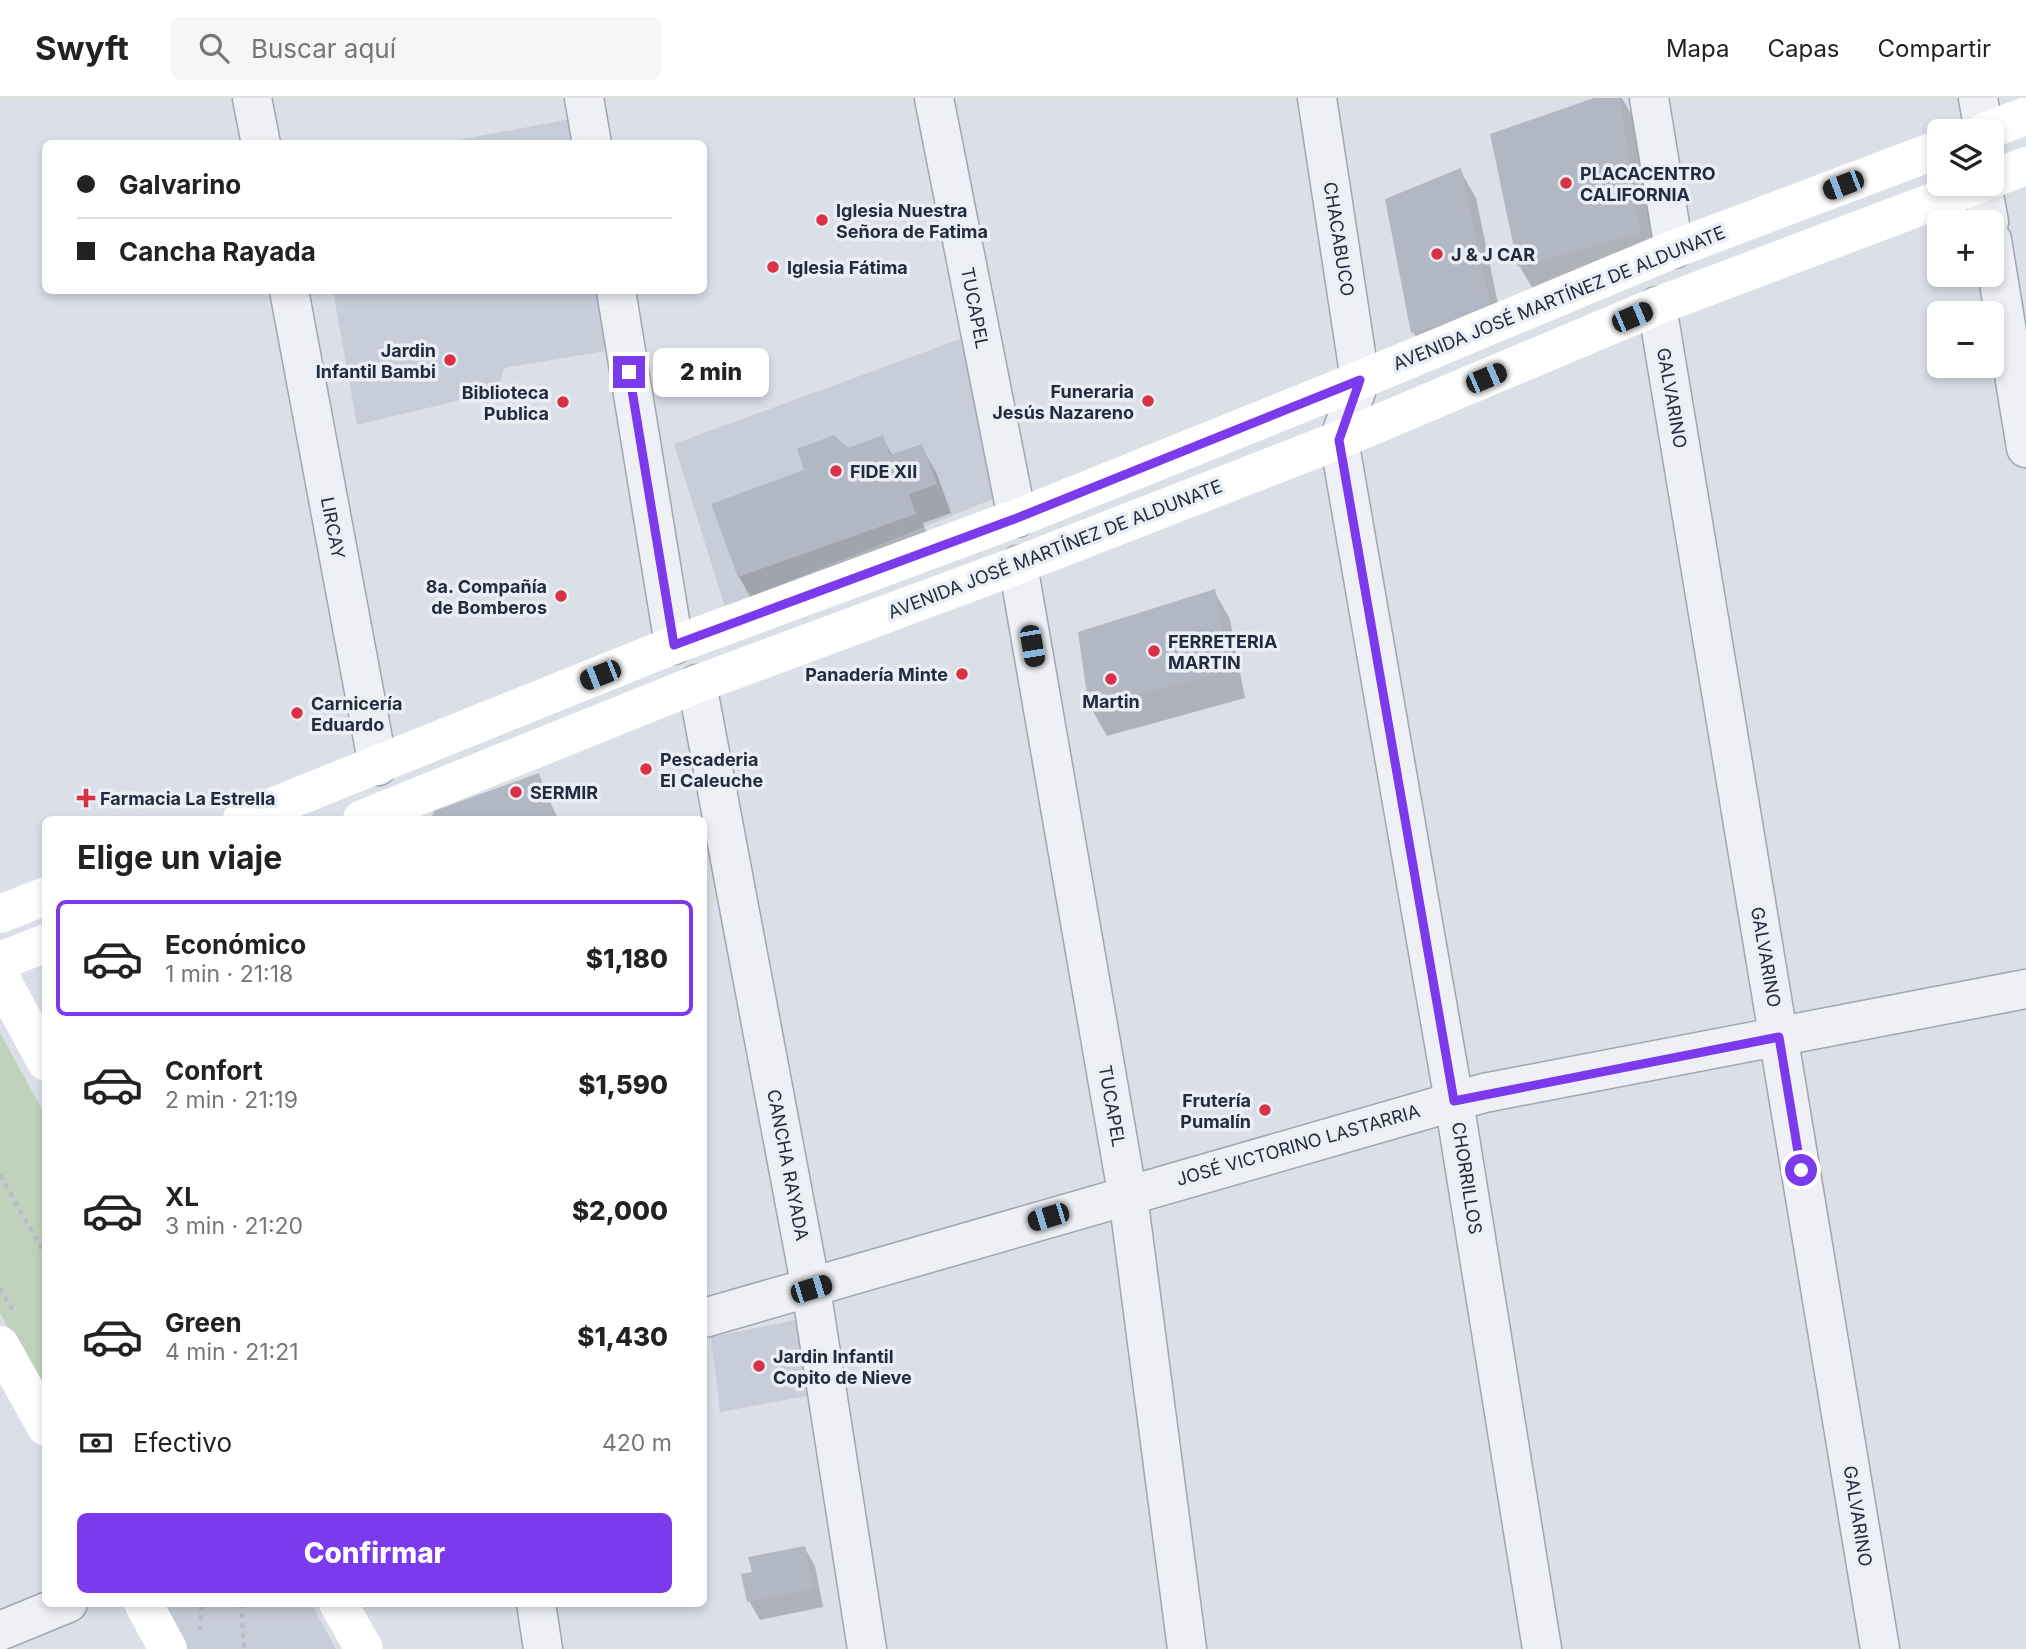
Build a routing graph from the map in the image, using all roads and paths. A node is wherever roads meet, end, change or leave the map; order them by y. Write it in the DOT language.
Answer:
graph roads {
  1 [pos="252,98"];
  2 [pos="584,98"];
  3 [pos="934,98"];
  4 [pos="1317,98"];
  5 [pos="1649,98"];
  6 [pos="1978,98"];
  7 [pos="2026,116"];
  8 [pos="1982,119"];
  9 [pos="2004,124"];
  10 [pos="260,140"];
  11 [pos="591,140"];
  12 [pos="1927,154"];
  13 [pos="2026,166"];
  14 [pos="2004,174"];
  15 [pos="1949,196"];
  16 [pos="1674,249"];
  17 [pos="2000,287"];
  18 [pos="290,294"];
  19 [pos="617,294"];
  20 [pos="1657,306"];
  21 [pos="1360,380"];
  22 [pos="1339,440"];
  23 [pos="2026,448"];
  24 [pos="1017,518"];
  25 [pos="1018,565"];
  26 [pos="674,645"];
  27 [pos="697,684"];
  28 [pos="378,766"];
  29 [pos="400,812"];
  30 [pos="250,816"];
  31 [pos="378,816"];
  32 [pos="42,898"];
  33 [pos="0,914"];
  34 [pos="42,945"];
  35 [pos="0,961"];
  36 [pos="0,977"];
  37 [pos="2026,989"];
  38 [pos="1779,1037"];
  39 [pos="42,1055"];
  40 [pos="1454,1101"];
  41 [pos="0,1175"];
  42 [pos="1127,1193"];
  43 [pos="42,1249"];
  44 [pos="811,1289"];
  45 [pos="707,1317"];
  46 [pos="0,1345"];
  47 [pos="42,1420"];
  48 [pos="58,1607"];
  49 [pos="145,1607"];
  50 [pos="241,1607"];
  51 [pos="340,1607"];
  52 [pos="538,1607"];
  53 [pos="0,1631"];
  54 [pos="168,1649"];
  55 [pos="244,1649"];
  56 [pos="363,1649"];
  57 [pos="543,1649"];
  58 [pos="867,1649"];
  59 [pos="1187,1649"];
  60 [pos="1542,1649"];
  61 [pos="1880,1649"];
  1 -- 10 [label="street"];
  2 -- 11 [label="street"];
  3 -- 24 [label="street, TUCAPEL"];
  4 -- 21 [label="street, CHACABUCO"];
  5 -- 16 [label="street"];
  6 -- 8 [label="street"];
  7 -- 9 [label="main road"];
  12 -- 16 [label="main road, AVENIDA JOSÉ MARTÍNEZ DE ALDUNATE"];
  13 -- 14 [label="main road"];
  15 -- 20 [label="main road, AVENIDA JOSÉ MARTÍNEZ DE ALDUNATE"];
  16 -- 21 [label="main road, AVENIDA JOSÉ MARTÍNEZ DE ALDUNATE"];
  17 -- 23 [label="street"];
  18 -- 28 [label="street, LIRCAY"];
  19 -- 26 [label="street"];
  20 -- 22 [label="main road, AVENIDA JOSÉ MARTÍNEZ DE ALDUNATE"];
  20 -- 38 [label="street, GALVARINO"];
  21 -- 22 [label="street, CHORRILLOS"];
  21 -- 24 [label="main road, AVENIDA JOSÉ MARTÍNEZ DE ALDUNATE"];
  22 -- 25 [label="main road, AVENIDA JOSÉ MARTÍNEZ DE ALDUNATE"];
  22 -- 40 [label="street, CHORRILLOS"];
  24 -- 26 [label="main road, AVENIDA JOSÉ MARTÍNEZ DE ALDUNATE"];
  25 -- 27 [label="main road, AVENIDA JOSÉ MARTÍNEZ DE ALDUNATE"];
  25 -- 42 [label="street, TUCAPEL"];
  26 -- 28 [label="main road, AVENIDA JOSÉ MARTÍNEZ DE ALDUNATE"];
  27 -- 29 [label="main road, AVENIDA JOSÉ MARTÍNEZ DE ALDUNATE"];
  27 -- 44 [label="street, CANCHA RAYADA"];
  28 -- 30 [label="main road, AVENIDA JOSÉ MARTÍNEZ DE ALDUNATE"];
  29 -- 31 [label="main road, AVENIDA JOSÉ MARTÍNEZ DE ALDUNATE"];
  32 -- 33 [label="main road"];
  34 -- 35 [label="main road"];
  36 -- 39 [label="main road"];
  37 -- 38 [label="street, JOSÉ VICTORINO LASTARRIA"];
  38 -- 40 [label="street, JOSÉ VICTORINO LASTARRIA"];
  38 -- 61 [label="street, GALVARINO"];
  40 -- 42 [label="street, JOSÉ VICTORINO LASTARRIA"];
  40 -- 60 [label="street, CHORRILLOS"];
  41 -- 43 [label="path"];
  42 -- 44 [label="street, JOSÉ VICTORINO LASTARRIA"];
  42 -- 59 [label="street, TUCAPEL"];
  44 -- 45 [label="street, JOSÉ VICTORINO LASTARRIA"];
  44 -- 58 [label="street, CANCHA RAYADA"];
  46 -- 47 [label="main road"];
  48 -- 53 [label="street"];
  49 -- 54 [label="main road"];
  50 -- 55 [label="path"];
  51 -- 56 [label="main road"];
  52 -- 57 [label="street"];
}
